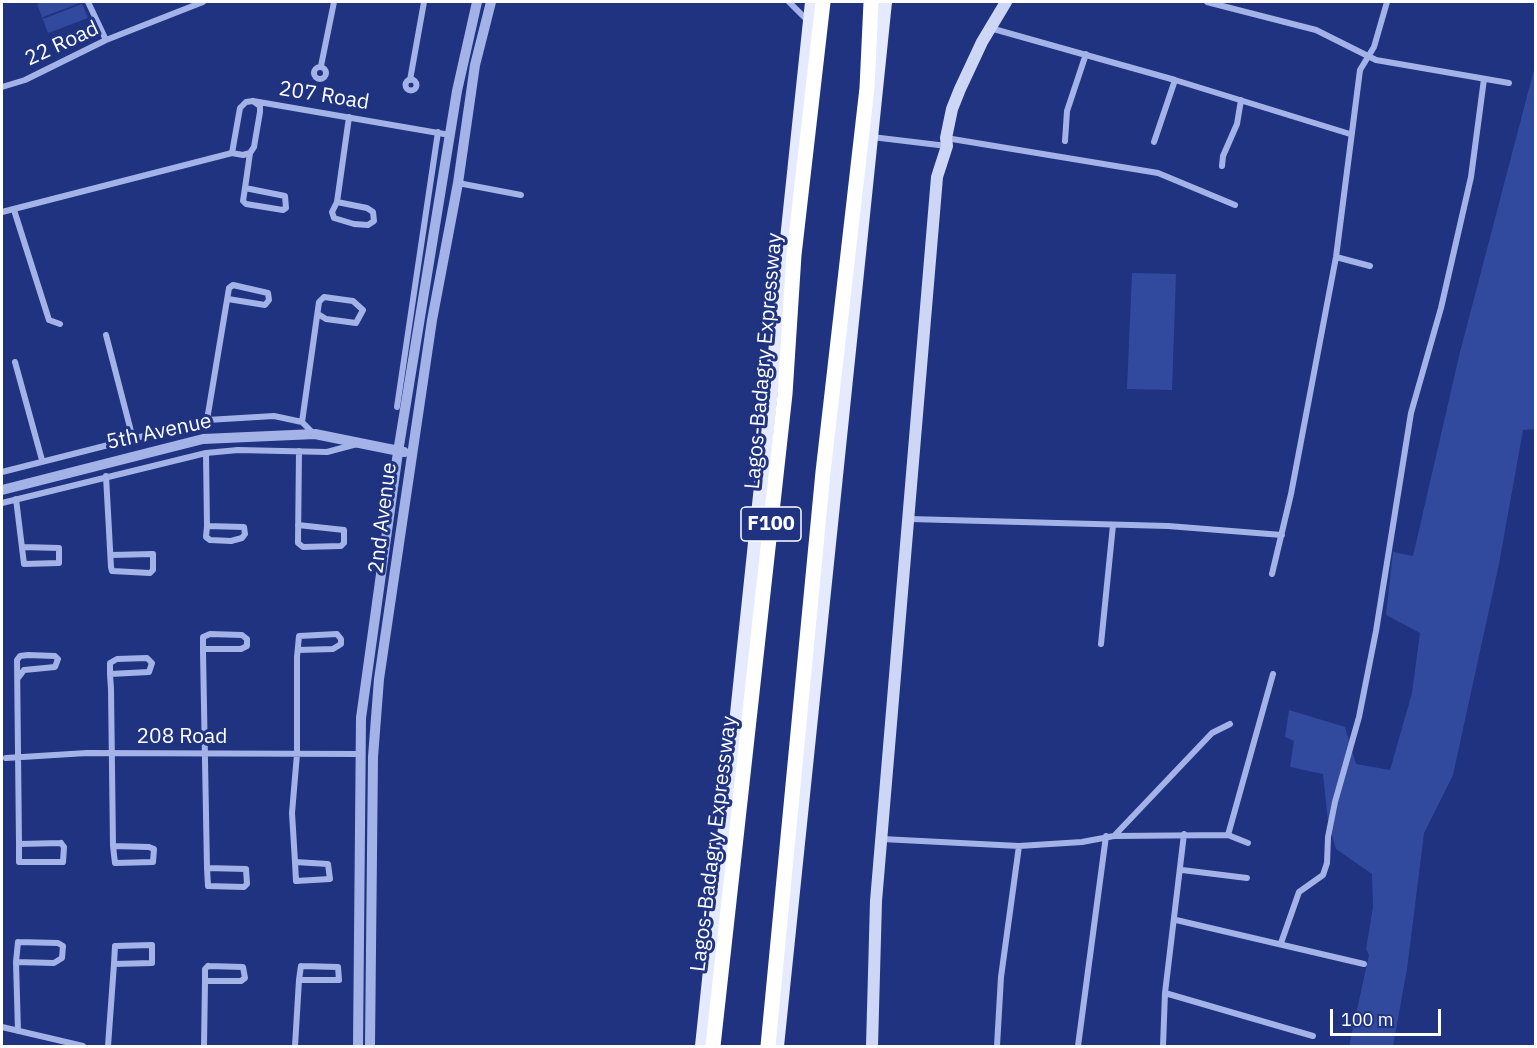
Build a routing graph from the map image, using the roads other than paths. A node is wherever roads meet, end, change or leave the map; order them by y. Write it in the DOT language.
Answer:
graph roads {
  1 [pos="88,2"];
  2 [pos="203,2"];
  3 [pos="334,2"];
  4 [pos="424,2"];
  5 [pos="477,2"];
  6 [pos="491,2"];
  7 [pos="789,2"];
  8 [pos="812,2"];
  9 [pos="823,2"];
  10 [pos="871,2"];
  11 [pos="885,2"];
  12 [pos="1006,2"];
  13 [pos="1207,2"];
  14 [pos="1387,2"];
  15 [pos="810,24"];
  16 [pos="990,27"];
  17 [pos="106,40"];
  18 [pos="1086,54"];
  19 [pos="1368,55"];
  20 [pos="321,66"];
  21 [pos="1484,79"];
  22 [pos="410,80"];
  23 [pos="1175,80"];
  24 [pos="1509,83"];
  25 [pos="2,87"];
  26 [pos="1241,100"];
  27 [pos="253,101"];
  28 [pos="349,117"];
  29 [pos="438,132"];
  30 [pos="1350,134"];
  31 [pos="450,135"];
  32 [pos="872,137"];
  33 [pos="1065,141"];
  34 [pos="947,142"];
  35 [pos="1154,142"];
  36 [pos="232,153"];
  37 [pos="250,153"];
  38 [pos="1222,166"];
  39 [pos="458,183"];
  40 [pos="245,188"];
  41 [pos="521,195"];
  42 [pos="337,202"];
  43 [pos="1235,205"];
  44 [pos="14,210"];
  45 [pos="2,212"];
  46 [pos="1336,257"];
  47 [pos="1370,266"];
  48 [pos="228,299"];
  49 [pos="318,314"];
  50 [pos="60,324"];
  51 [pos="106,335"];
  52 [pos="15,362"];
  53 [pos="397,407"];
  54 [pos="207,420"];
  55 [pos="302,422"];
  56 [pos="315,434"];
  57 [pos="133,439"];
  58 [pos="359,443"];
  59 [pos="299,451"];
  60 [pos="398,452"];
  61 [pos="206,453"];
  62 [pos="411,453"];
  63 [pos="42,460"];
  64 [pos="2,472"];
  65 [pos="106,476"];
  66 [pos="2,490"];
  67 [pos="16,499"];
  68 [pos="2,503"];
  69 [pos="910,519"];
  70 [pos="298,525"];
  71 [pos="1113,525"];
  72 [pos="207,526"];
  73 [pos="1281,535"];
  74 [pos="23,547"];
  75 [pos="111,555"];
  76 [pos="1272,574"];
  77 [pos="1101,644"];
  78 [pos="203,649"];
  79 [pos="298,650"];
  80 [pos="1273,674"];
  81 [pos="110,675"];
  82 [pos="18,678"];
  83 [pos="1230,724"];
  84 [pos="112,753"];
  85 [pos="205,753"];
  86 [pos="297,753"];
  87 [pos="359,754"];
  88 [pos="6,758"];
  89 [pos="19,758"];
  90 [pos="1184,834"];
  91 [pos="1228,835"];
  92 [pos="1106,836"];
  93 [pos="1114,836"];
  94 [pos="882,840"];
  95 [pos="1248,843"];
  96 [pos="19,844"];
  97 [pos="113,846"];
  98 [pos="1019,846"];
  99 [pos="295,862"];
  100 [pos="207,868"];
  101 [pos="1182,870"];
  102 [pos="1247,878"];
  103 [pos="1176,920"];
  104 [pos="1281,943"];
  105 [pos="16,962"];
  106 [pos="1364,963"];
  107 [pos="114,964"];
  108 [pos="299,980"];
  109 [pos="205,981"];
  110 [pos="875,982"];
  111 [pos="1166,993"];
  112 [pos="2,1028"];
  113 [pos="18,1031"];
  114 [pos="1313,1036"];
  115 [pos="83,1047"];
  116 [pos="108,1047"];
  117 [pos="204,1047"];
  118 [pos="295,1047"];
  119 [pos="358,1047"];
  120 [pos="370,1047"];
  121 [pos="702,1047"];
  122 [pos="713,1047"];
  123 [pos="768,1047"];
  124 [pos="777,1047"];
  125 [pos="872,1047"];
  126 [pos="878,1047"];
  127 [pos="997,1047"];
  128 [pos="1078,1047"];
  129 [pos="1163,1047"];
  1 -- 17 [label="street"];
  2 -- 17 [label="street, 22 Road"];
  3 -- 20 [label="street"];
  4 -- 22 [label="street"];
  5 -- 31 [label="street, 2nd Avenue"];
  6 -- 39 [label="street, 2nd Avenue"];
  7 -- 15 [label="street"];
  8 -- 15 [label="main road, Lagos-Badagry Expressway"];
  9 -- 122 [label="highway, Lagos-Badagry Expressway / F100"];
  10 -- 123 [label="highway, F100"];
  11 -- 32 [label="main road"];
  12 -- 16 [label="main road"];
  13 -- 19 [label="street"];
  14 -- 19 [label="street"];
  15 -- 121 [label="main road, Lagos-Badagry Expressway"];
  16 -- 18 [label="street"];
  16 -- 34 [label="main road"];
  17 -- 25 [label="street, 22 Road"];
  18 -- 23 [label="street"];
  18 -- 33 [label="street"];
  19 -- 21 [label="street"];
  19 -- 30 [label="street"];
  21 -- 24 [label="street"];
  21 -- 104 [label="street"];
  23 -- 26 [label="street"];
  23 -- 35 [label="street"];
  26 -- 30 [label="street"];
  26 -- 38 [label="street"];
  27 -- 28 [label="street, 207 Road"];
  27 -- 36 [label="street, 207 Road"];
  27 -- 37 [label="street"];
  28 -- 29 [label="street, 207 Road"];
  28 -- 42 [label="street"];
  29 -- 31 [label="street, 207 Road"];
  29 -- 53 [label="street"];
  30 -- 46 [label="street"];
  31 -- 60 [label="street, 2nd Avenue"];
  32 -- 34 [label="street"];
  32 -- 124 [label="main road"];
  34 -- 43 [label="street"];
  34 -- 69 [label="main road"];
  36 -- 37 [label="street"];
  36 -- 44 [label="street"];
  37 -- 40 [label="street"];
  39 -- 41 [label="street"];
  39 -- 62 [label="street, 2nd Avenue"];
  40 -- 40 [label="street"];
  42 -- 42 [label="street"];
  44 -- 45 [label="street"];
  44 -- 50 [label="street"];
  46 -- 47 [label="street"];
  46 -- 73 [label="street"];
  48 -- 48 [label="street"];
  48 -- 54 [label="street"];
  49 -- 49 [label="street"];
  49 -- 55 [label="street"];
  51 -- 57 [label="street"];
  52 -- 63 [label="street"];
  54 -- 55 [label="street"];
  54 -- 57 [label="street"];
  55 -- 56 [label="street"];
  56 -- 58 [label="street, 5th Avenue"];
  56 -- 66 [label="street, 5th Avenue"];
  57 -- 63 [label="street"];
  58 -- 59 [label="street"];
  58 -- 60 [label="street, 5th Avenue"];
  59 -- 61 [label="street"];
  59 -- 70 [label="street"];
  60 -- 62 [label="street, 5th Avenue"];
  60 -- 87 [label="street, 2nd Avenue"];
  61 -- 65 [label="street"];
  61 -- 72 [label="street"];
  62 -- 120 [label="street, 2nd Avenue"];
  63 -- 64 [label="street"];
  65 -- 67 [label="street"];
  65 -- 75 [label="street"];
  67 -- 68 [label="street"];
  67 -- 74 [label="street"];
  69 -- 71 [label="street"];
  69 -- 94 [label="main road"];
  70 -- 70 [label="street"];
  71 -- 73 [label="street"];
  71 -- 77 [label="street"];
  72 -- 72 [label="street"];
  73 -- 76 [label="street"];
  74 -- 74 [label="street"];
  75 -- 75 [label="street"];
  78 -- 78 [label="street"];
  78 -- 85 [label="street"];
  79 -- 79 [label="street"];
  79 -- 86 [label="street"];
  80 -- 91 [label="street"];
  81 -- 81 [label="street"];
  81 -- 84 [label="street"];
  82 -- 82 [label="street"];
  82 -- 89 [label="street"];
  83 -- 93 [label="street"];
  84 -- 85 [label="street, 208 Road"];
  84 -- 89 [label="street, 208 Road"];
  84 -- 97 [label="street"];
  85 -- 86 [label="street, 208 Road"];
  85 -- 100 [label="street"];
  86 -- 87 [label="street, 208 Road"];
  86 -- 99 [label="street"];
  87 -- 119 [label="street, 2nd Avenue"];
  88 -- 89 [label="street, 208 Road"];
  89 -- 96 [label="street"];
  90 -- 91 [label="street"];
  90 -- 93 [label="street"];
  90 -- 101 [label="street"];
  91 -- 95 [label="street"];
  92 -- 93 [label="street"];
  92 -- 98 [label="street"];
  92 -- 128 [label="street"];
  94 -- 98 [label="street"];
  94 -- 110 [label="main road"];
  96 -- 96 [label="street"];
  97 -- 97 [label="street"];
  98 -- 127 [label="street"];
  99 -- 99 [label="street"];
  100 -- 100 [label="street"];
  101 -- 102 [label="street"];
  101 -- 103 [label="street"];
  103 -- 104 [label="street"];
  103 -- 111 [label="street"];
  104 -- 106 [label="street"];
  105 -- 105 [label="street"];
  105 -- 113 [label="street"];
  107 -- 107 [label="street"];
  107 -- 116 [label="street"];
  108 -- 108 [label="street"];
  108 -- 118 [label="street"];
  109 -- 109 [label="street"];
  109 -- 117 [label="street"];
  110 -- 125 [label="main road"];
  110 -- 126 [label="main road"];
  111 -- 114 [label="street"];
  111 -- 129 [label="street"];
  112 -- 113 [label="street"];
  113 -- 115 [label="street"];
}
